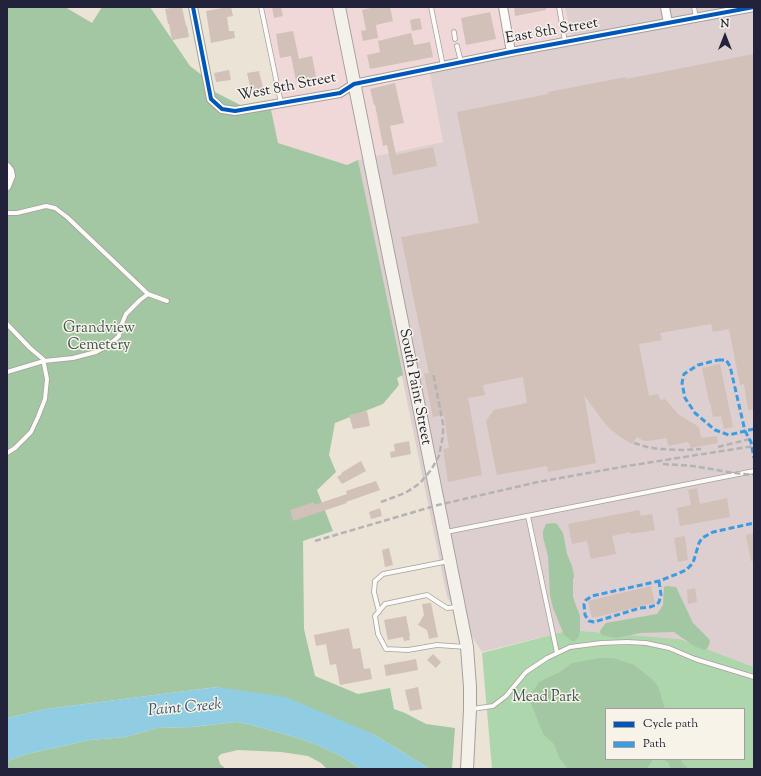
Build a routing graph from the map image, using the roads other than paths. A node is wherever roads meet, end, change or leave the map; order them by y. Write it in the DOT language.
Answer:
graph roads {
  1 [pos="193,7"];
  2 [pos="261,7"];
  3 [pos="339,7"];
  4 [pos="431,7"];
  5 [pos="503,7"];
  6 [pos="559,7"];
  7 [pos="665,7"];
  8 [pos="694,7"];
  9 [pos="754,8"];
  10 [pos="696,18"];
  11 [pos="668,23"];
  12 [pos="454,32"];
  13 [pos="456,39"];
  14 [pos="565,42"];
  15 [pos="457,46"];
  16 [pos="511,52"];
  17 [pos="461,62"];
  18 [pos="443,66"];
  19 [pos="354,84"];
  20 [pos="281,103"];
  21 [pos="7,167"];
  22 [pos="7,186"];
  23 [pos="7,213"];
  24 [pos="148,294"];
  25 [pos="167,301"];
  26 [pos="7,324"];
  27 [pos="44,361"];
  28 [pos="7,372"];
  29 [pos="7,453"];
  30 [pos="754,471"];
  31 [pos="528,516"];
  32 [pos="444,532"];
  33 [pos="449,561"];
  34 [pos="459,607"];
  35 [pos="379,612"];
  36 [pos="467,647"];
  37 [pos="557,653"];
  38 [pos="754,677"];
  39 [pos="470,710"];
  40 [pos="467,769"];
  1 -- 20 [label="street, West 8th Street"];
  2 -- 20 [label="lane"];
  3 -- 19 [label="main road, South Paint Street"];
  4 -- 18 [label="lane"];
  5 -- 16 [label="street"];
  6 -- 14 [label="lane"];
  7 -- 11 [label="street"];
  8 -- 10 [label="lane"];
  9 -- 10 [label="street, East 8th Street"];
  10 -- 11 [label="street, East 8th Street"];
  11 -- 14 [label="street, East 8th Street"];
  12 -- 13 [label="lane"];
  14 -- 16 [label="street, East 8th Street"];
  15 -- 17 [label="lane"];
  16 -- 17 [label="street, East 8th Street"];
  17 -- 18 [label="street, East 8th Street"];
  18 -- 19 [label="street, East 8th Street"];
  19 -- 20 [label="street, West 8th Street"];
  19 -- 32 [label="main road, South Paint Street"];
  21 -- 22 [label="street"];
  23 -- 24 [label="lane"];
  24 -- 25 [label="lane"];
  24 -- 27 [label="lane"];
  26 -- 27 [label="lane"];
  27 -- 28 [label="lane"];
  27 -- 29 [label="lane"];
  30 -- 31 [label="lane"];
  31 -- 32 [label="lane"];
  31 -- 37 [label="lane"];
  32 -- 33 [label="main road, South Paint Street"];
  33 -- 34 [label="main road, South Paint Street"];
  33 -- 35 [label="lane"];
  34 -- 35 [label="lane"];
  34 -- 36 [label="main road, South Paint Street"];
  35 -- 36 [label="lane"];
  36 -- 39 [label="main road, South Paint Street"];
  37 -- 38 [label="lane"];
  37 -- 39 [label="lane"];
  39 -- 40 [label="main road, South Paint Street"];
}
